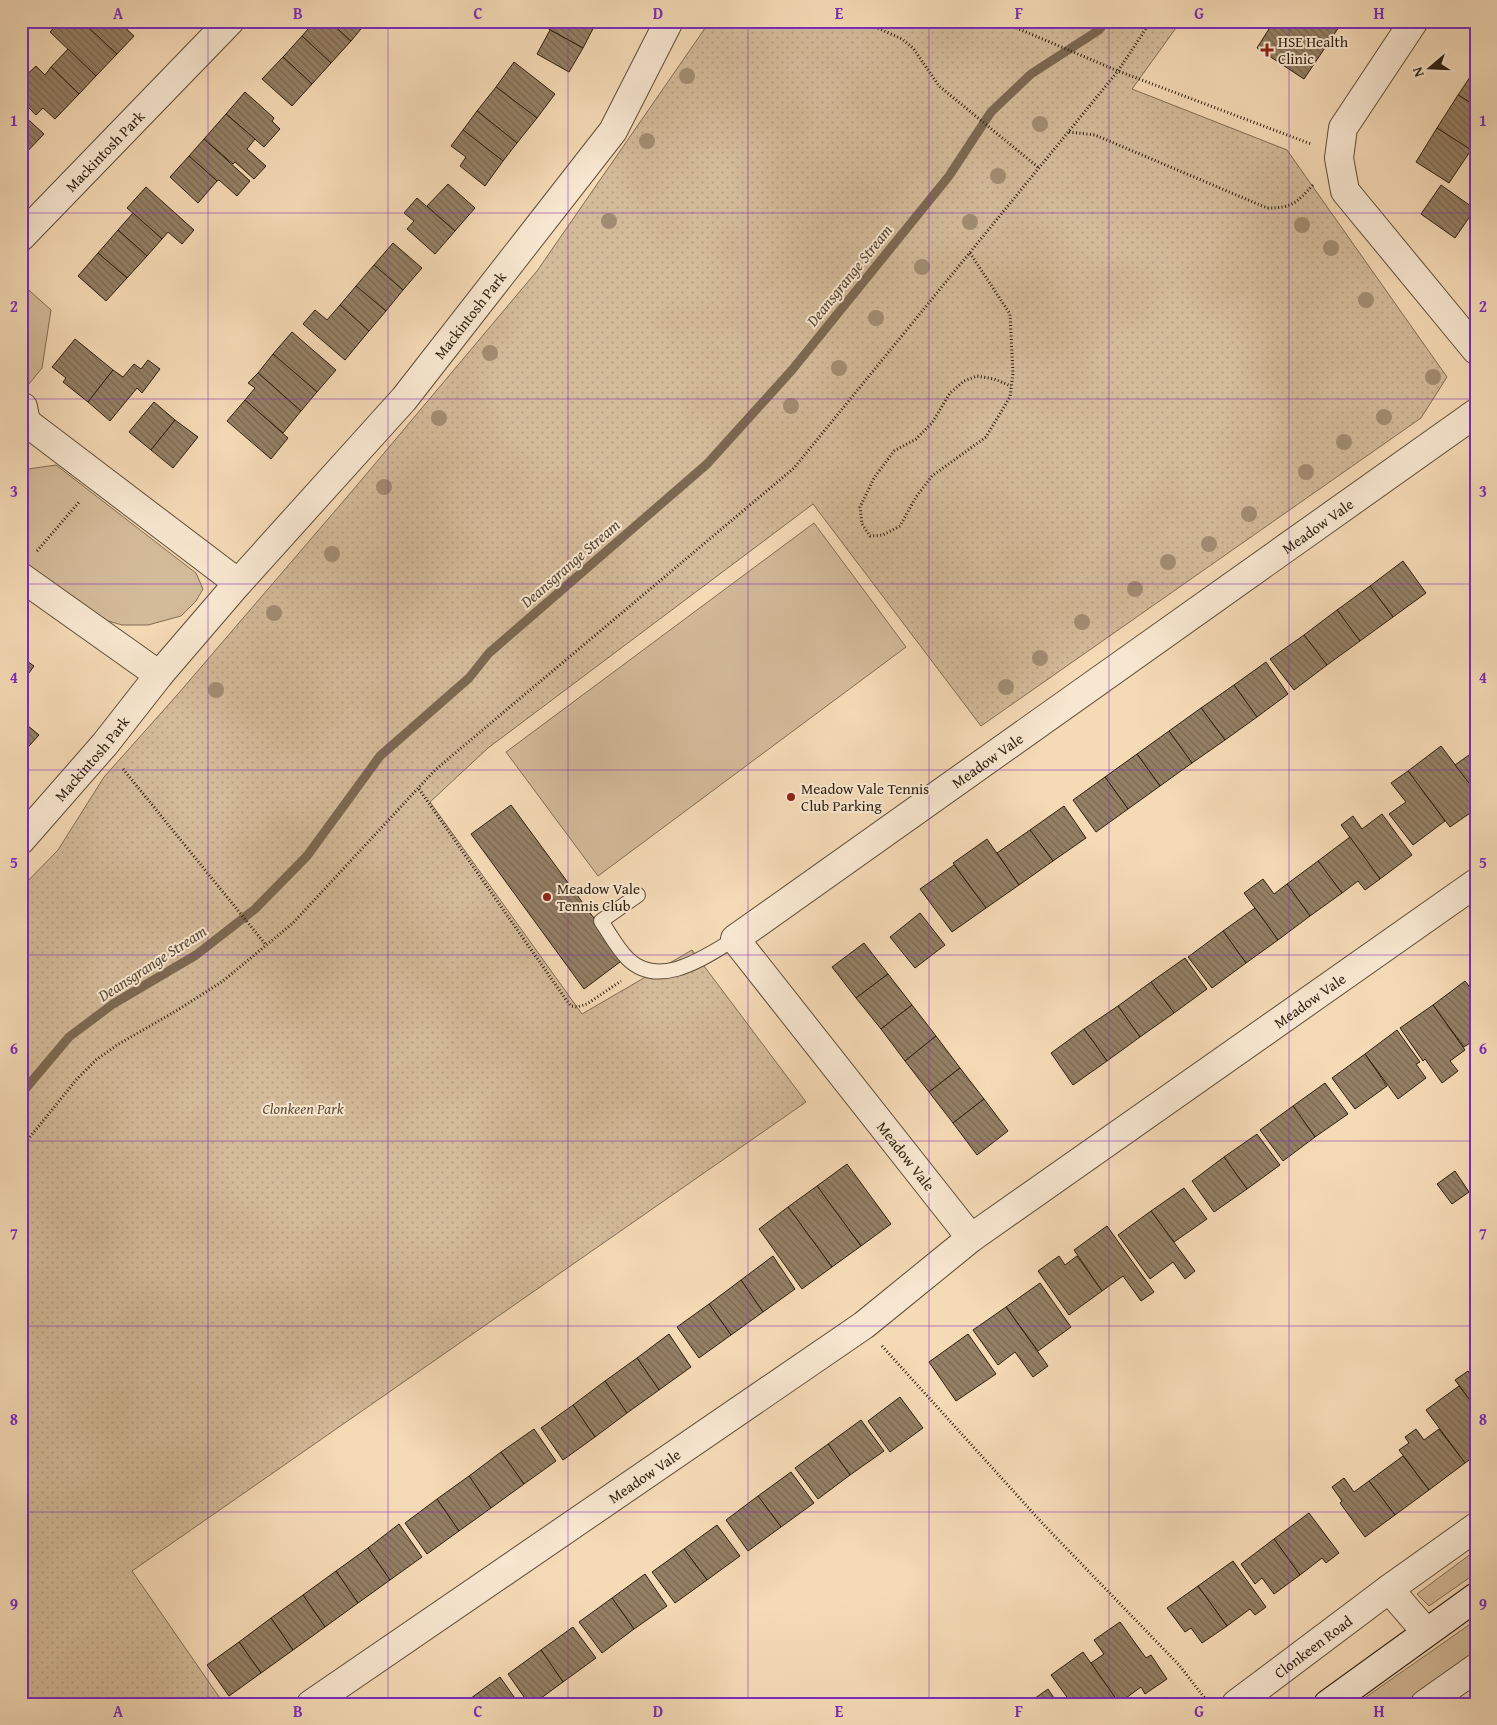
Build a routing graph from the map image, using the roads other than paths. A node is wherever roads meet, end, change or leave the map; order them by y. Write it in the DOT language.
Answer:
graph roads {
  1 [pos="230,21"];
  2 [pos="669,21"];
  3 [pos="1414,21"];
  4 [pos="21,237"];
  5 [pos="1476,350"];
  6 [pos="23,407"];
  7 [pos="1476,413"];
  8 [pos="21,578"];
  9 [pos="238,584"];
  10 [pos="159,675"];
  11 [pos="21,840"];
  12 [pos="1476,883"];
  13 [pos="638,895"];
  14 [pos="735,940"];
  15 [pos="971,1238"];
  16 [pos="1476,1527"];
  17 [pos="1389,1589"];
  18 [pos="1476,1597"];
  19 [pos="1426,1632"];
  20 [pos="1476,1668"];
  21 [pos="311,1704"];
  22 [pos="1236,1704"];
  23 [pos="1328,1704"];
  24 [pos="1425,1704"];
  1 -- 4 [label="street, Mackintosh Park"];
  2 -- 9 [label="street, Mackintosh Park"];
  3 -- 5 [label="street"];
  6 -- 9 [label="street"];
  7 -- 14 [label="street, Meadow Vale"];
  8 -- 10 [label="street"];
  9 -- 10 [label="street, Mackintosh Park"];
  10 -- 11 [label="street, Mackintosh Park"];
  12 -- 15 [label="street, Meadow Vale"];
  13 -- 14 [label="lane"];
  14 -- 15 [label="street, Meadow Vale"];
  15 -- 21 [label="street, Meadow Vale"];
  16 -- 17 [label="street, Clonkeen Road"];
  17 -- 19 [label="street"];
  17 -- 22 [label="street, Clonkeen Road"];
  18 -- 19 [label="street"];
  19 -- 23 [label="street"];
  20 -- 24 [label="street"];
}
